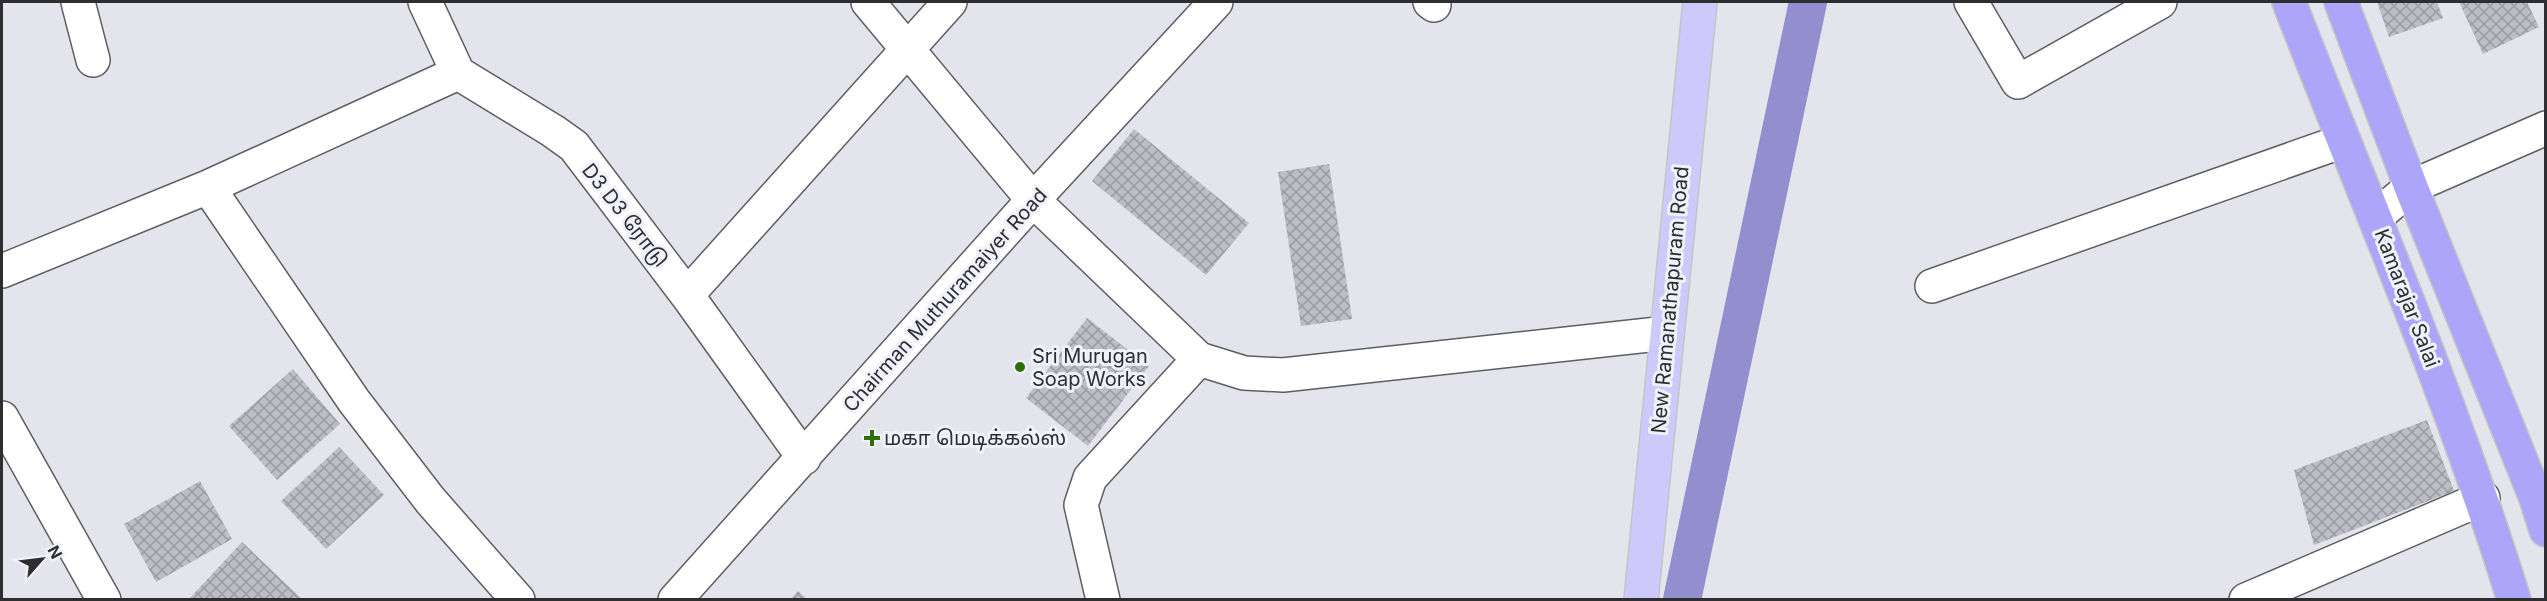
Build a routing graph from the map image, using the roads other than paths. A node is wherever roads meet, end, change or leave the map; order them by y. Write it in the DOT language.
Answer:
graph roads {
  1 [pos="78,2"];
  2 [pos="425,2"];
  3 [pos="868,2"];
  4 [pos="950,2"];
  5 [pos="1216,2"];
  6 [pos="1700,2"];
  7 [pos="1971,2"];
  8 [pos="2160,2"];
  9 [pos="2289,2"];
  10 [pos="2341,2"];
  11 [pos="908,49"];
  12 [pos="93,60"];
  13 [pos="458,73"];
  14 [pos="2546,128"];
  15 [pos="2343,141"];
  16 [pos="208,187"];
  17 [pos="2411,187"];
  18 [pos="1033,200"];
  19 [pos="2376,217"];
  20 [pos="2,271"];
  21 [pos="1932,286"];
  22 [pos="687,295"];
  23 [pos="1667,333"];
  24 [pos="1199,359"];
  25 [pos="2,418"];
  26 [pos="804,458"];
  27 [pos="2541,496"];
  28 [pos="2482,498"];
  29 [pos="2546,531"];
  30 [pos="104,600"];
  31 [pos="518,600"];
  32 [pos="675,600"];
  33 [pos="1103,600"];
  34 [pos="1641,600"];
  35 [pos="2246,600"];
  36 [pos="2514,600"];
  1 -- 12 [label="street"];
  2 -- 13 [label="street"];
  3 -- 11 [label="street"];
  4 -- 11 [label="street"];
  5 -- 18 [label="street, Chairman Muthuramaiyer Road"];
  6 -- 23 [label="main road, New Ramanathapuram Road"];
  7 -- 8 [label="street"];
  9 -- 15 [label="highway, Kamarajar Salai"];
  10 -- 17 [label="highway"];
  11 -- 18 [label="street"];
  11 -- 22 [label="street"];
  13 -- 16 [label="street"];
  13 -- 22 [label="street, D3 D3 ரோடு"];
  14 -- 17 [label="street"];
  15 -- 19 [label="highway, Kamarajar Salai"];
  15 -- 21 [label="street"];
  16 -- 20 [label="street"];
  16 -- 31 [label="street"];
  17 -- 19 [label="street"];
  17 -- 27 [label="highway"];
  18 -- 24 [label="street"];
  18 -- 26 [label="street, Chairman Muthuramaiyer Road"];
  19 -- 28 [label="highway, Kamarajar Salai"];
  22 -- 26 [label="street, D3 D3 ரோடு"];
  23 -- 24 [label="street"];
  23 -- 34 [label="main road, New Ramanathapuram Road"];
  24 -- 33 [label="street"];
  25 -- 30 [label="street"];
  26 -- 32 [label="street, Chairman Muthuramaiyer Road"];
  27 -- 29 [label="highway"];
  28 -- 35 [label="street"];
  28 -- 36 [label="highway, Kamarajar Salai"];
}
